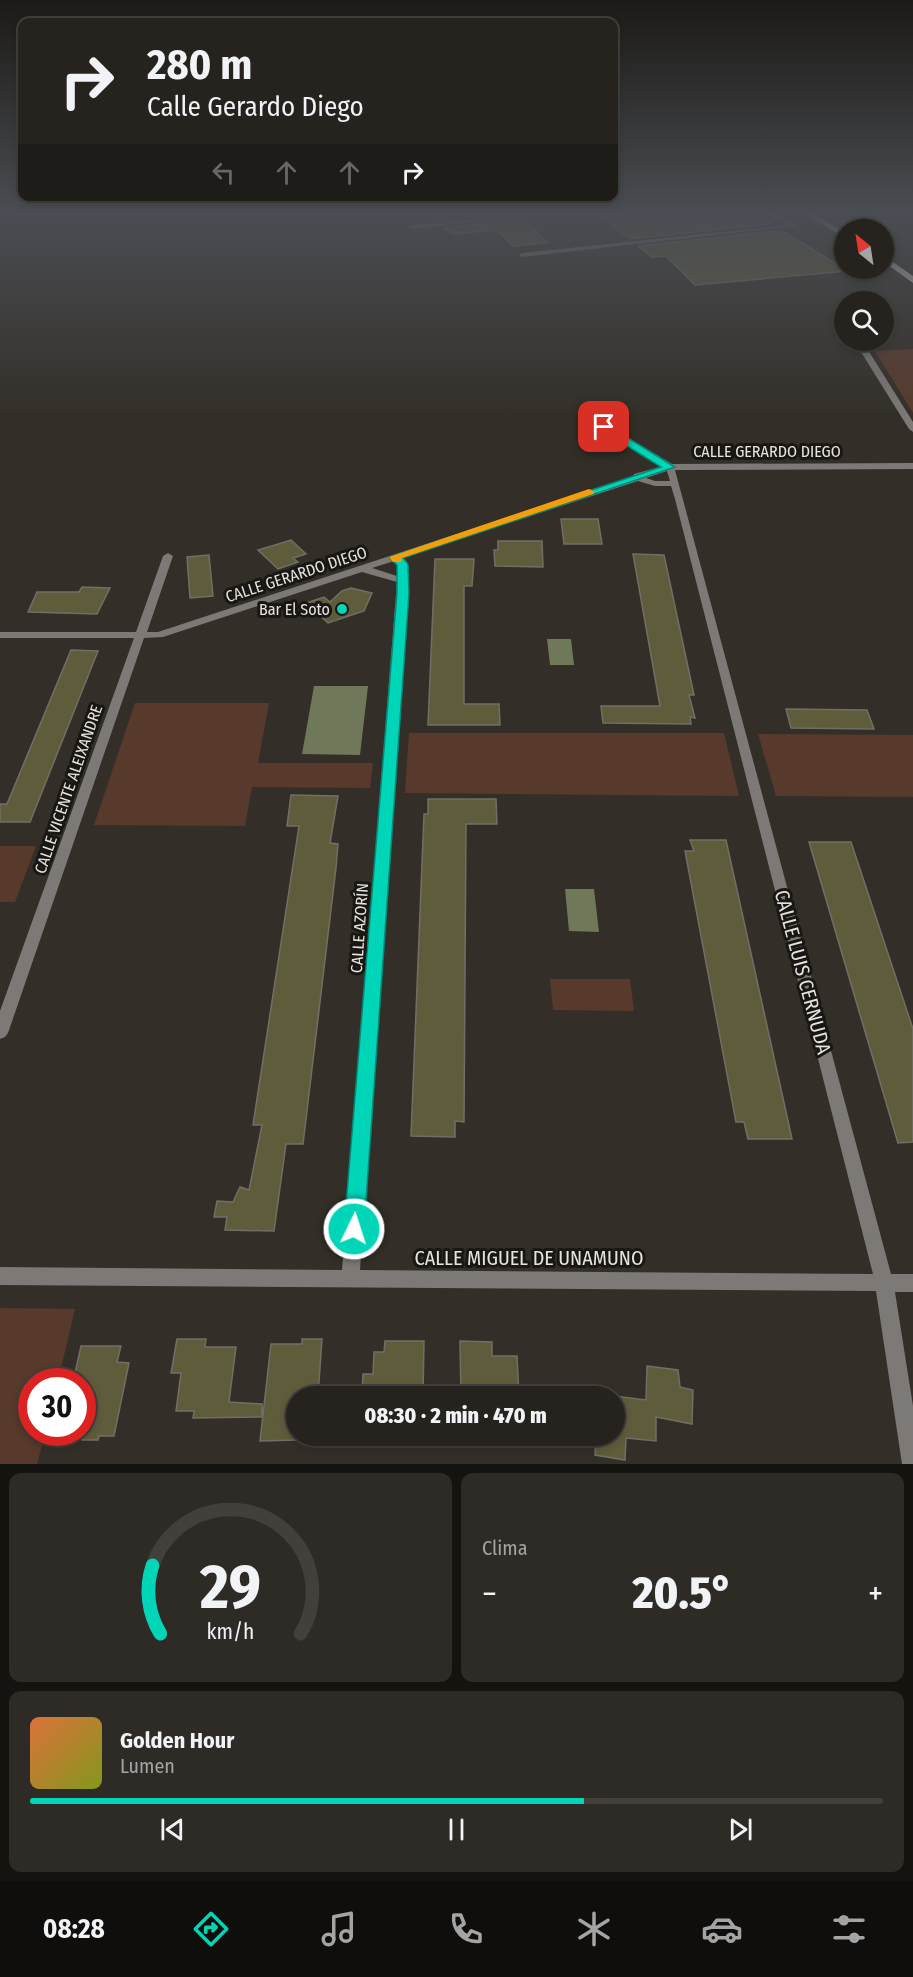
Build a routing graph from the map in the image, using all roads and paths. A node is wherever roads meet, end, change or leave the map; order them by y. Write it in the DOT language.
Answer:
graph roads {
  1 [pos="865,352"];
  2 [pos="604,427"];
  3 [pos="913,429"];
  4 [pos="913,466"];
  5 [pos="670,467"];
  6 [pos="637,476"];
  7 [pos="675,483"];
  8 [pos="168,556"];
  9 [pos="395,557"];
  10 [pos="361,568"];
  11 [pos="403,580"];
  12 [pos="0,634"];
  13 [pos="140,635"];
  14 [pos="0,1034"];
  15 [pos="0,1276"];
  16 [pos="350,1279"];
  17 [pos="884,1282"];
  18 [pos="913,1283"];
  19 [pos="912,1464"];
  1 -- 3 [label="street"];
  2 -- 5 [label="street"];
  4 -- 5 [label="street, CALLE GERARDO DIEGO"];
  5 -- 6 [label="street, CALLE GERARDO DIEGO"];
  5 -- 7 [label="street, CALLE LUIS CERNUDA"];
  6 -- 7 [label="street"];
  6 -- 9 [label="street, CALLE GERARDO DIEGO"];
  7 -- 17 [label="street, CALLE LUIS CERNUDA"];
  8 -- 13 [label="street, CALLE VICENTE ALEIXANDRE"];
  9 -- 10 [label="street, CALLE GERARDO DIEGO"];
  9 -- 11 [label="street, CALLE AZORÍN"];
  10 -- 11 [label="street"];
  10 -- 13 [label="street, CALLE GERARDO DIEGO"];
  11 -- 16 [label="street, CALLE AZORÍN"];
  12 -- 13 [label="street, CALLE GERARDO DIEGO"];
  13 -- 14 [label="street, CALLE VICENTE ALEIXANDRE"];
  15 -- 16 [label="street, CALLE MIGUEL DE UNAMUNO"];
  16 -- 17 [label="street, CALLE MIGUEL DE UNAMUNO"];
  17 -- 18 [label="street, CALLE MIGUEL DE UNAMUNO"];
  17 -- 19 [label="street, CALLE LUIS CERNUDA"];
}
